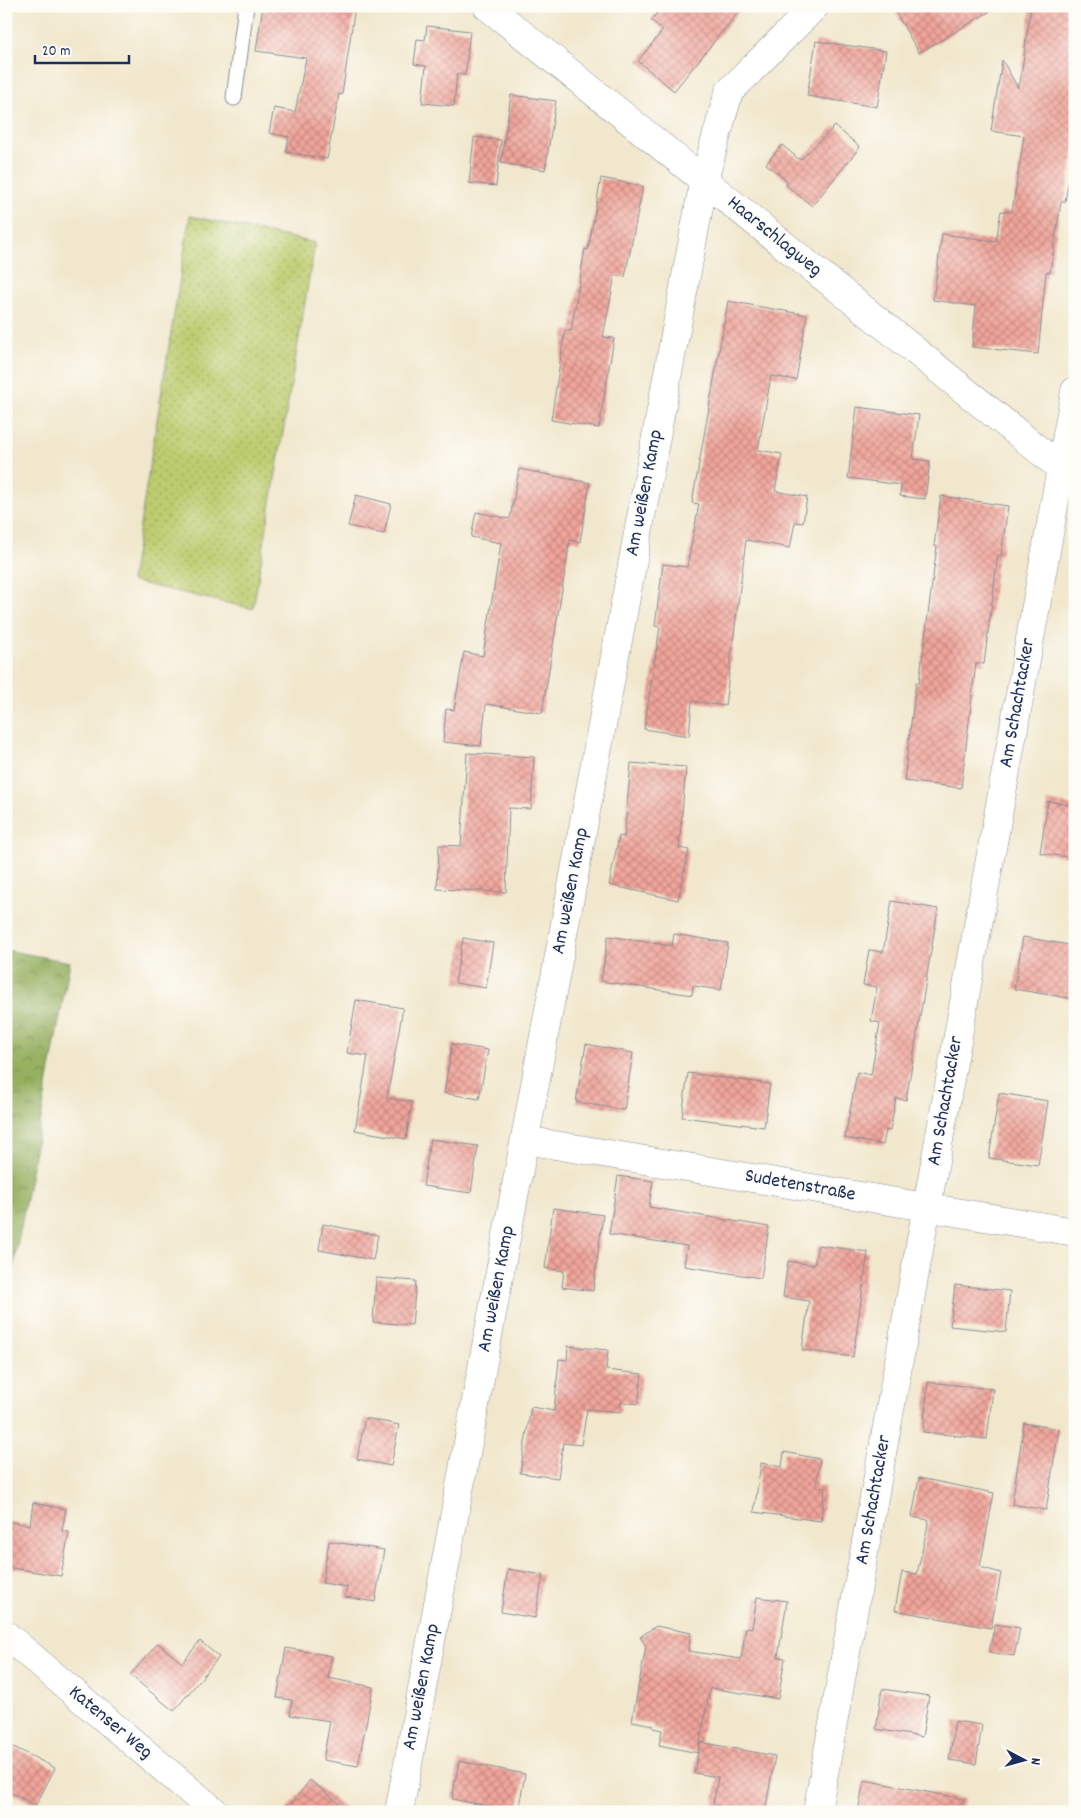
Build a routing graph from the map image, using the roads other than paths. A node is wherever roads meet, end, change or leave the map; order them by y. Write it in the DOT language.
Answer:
graph roads {
  1 [pos="246,6"];
  2 [pos="487,6"];
  3 [pos="815,6"];
  4 [pos="234,98"];
  5 [pos="704,180"];
  6 [pos="1075,391"];
  7 [pos="1061,468"];
  8 [pos="525,1140"];
  9 [pos="927,1208"];
  10 [pos="1075,1232"];
  11 [pos="6,1635"];
  12 [pos="215,1812"];
  13 [pos="399,1812"];
  14 [pos="817,1812"];
  1 -- 4 [label="lane"];
  2 -- 5 [label="street, Haarschlagweg"];
  3 -- 5 [label="street, Am weißen Kamp"];
  5 -- 7 [label="street, Haarschlagweg"];
  5 -- 8 [label="street, Am weißen Kamp"];
  6 -- 7 [label="street, Am Schachtacker"];
  7 -- 9 [label="street, Am Schachtacker"];
  8 -- 9 [label="street, Sudetenstraße"];
  8 -- 13 [label="street, Am weißen Kamp"];
  9 -- 10 [label="street, Sudetenstraße"];
  9 -- 14 [label="street, Am Schachtacker"];
  11 -- 12 [label="street, Katenser Weg"];
}
